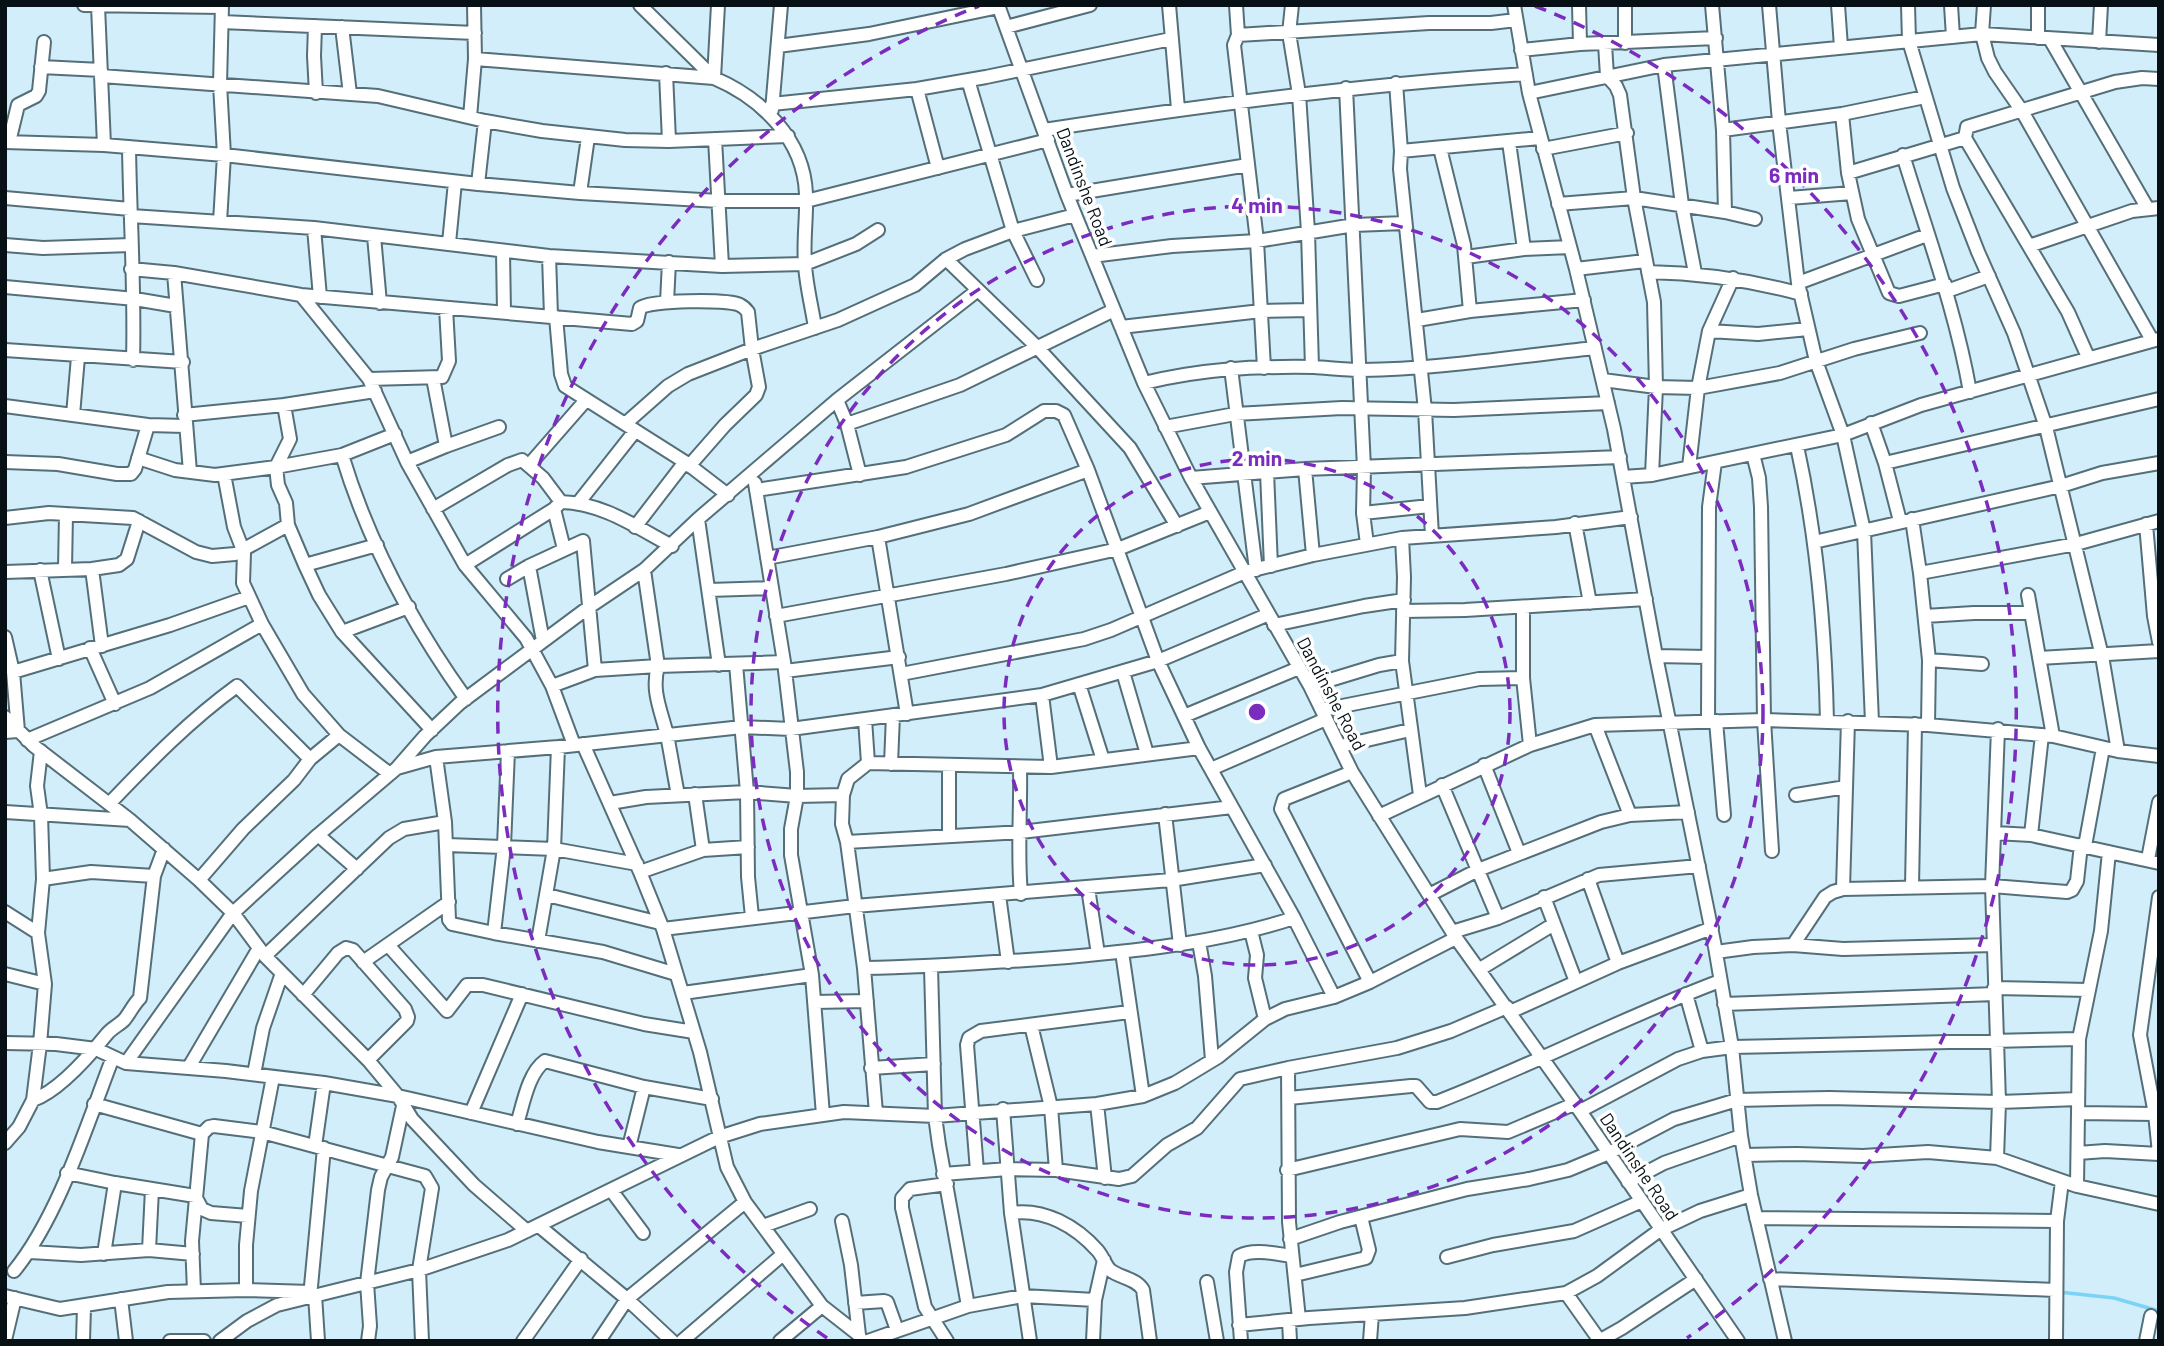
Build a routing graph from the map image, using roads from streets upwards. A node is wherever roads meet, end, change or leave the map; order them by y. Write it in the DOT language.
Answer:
graph roads {
  1 [pos="84,5"];
  2 [pos="474,5"];
  3 [pos="627,5"];
  4 [pos="718,5"];
  5 [pos="780,5"];
  6 [pos="1090,5"];
  7 [pos="1170,5"];
  8 [pos="1236,5"];
  9 [pos="1292,5"];
  10 [pos="1514,5"];
  11 [pos="1579,5"];
  12 [pos="1625,5"];
  13 [pos="1712,5"];
  14 [pos="1769,5"];
  15 [pos="1838,5"];
  16 [pos="1908,5"];
  17 [pos="1951,5"];
  18 [pos="1984,5"];
  19 [pos="2038,5"];
  20 [pos="2101,5"];
  21 [pos="99,6"];
  22 [pos="222,6"];
  23 [pos="640,6"];
  24 [pos="999,6"];
  25 [pos="1516,20"];
  26 [pos="222,22"];
  27 [pos="315,26"];
  28 [pos="342,27"];
  29 [pos="1006,27"];
  30 [pos="475,33"];
  31 [pos="1289,33"];
  32 [pos="1982,34"];
  33 [pos="1238,35"];
  34 [pos="1952,37"];
  35 [pos="1716,38"];
  36 [pos="2044,38"];
  37 [pos="1171,39"];
  38 [pos="1909,41"];
  39 [pos="44,42"];
  40 [pos="2099,42"];
  41 [pos="1625,43"];
  42 [pos="1580,44"];
  43 [pos="1605,44"];
  44 [pos="2159,45"];
  45 [pos="778,46"];
  46 [pos="1841,47"];
  47 [pos="1521,50"];
  48 [pos="1773,54"];
  49 [pos="475,59"];
  50 [pos="1717,60"];
  51 [pos="1664,65"];
  52 [pos="41,67"];
  53 [pos="1020,69"];
  54 [pos="101,73"];
  55 [pos="666,74"];
  56 [pos="1526,74"];
  57 [pos="1606,76"];
  58 [pos="714,78"];
  59 [pos="2159,79"];
  60 [pos="968,80"];
  61 [pos="1396,83"];
  62 [pos="220,84"];
  63 [pos="1346,88"];
  64 [pos="917,89"];
  65 [pos="316,93"];
  66 [pos="1529,93"];
  67 [pos="2081,93"];
  68 [pos="350,94"];
  69 [pos="1300,94"];
  70 [pos="1925,97"];
  71 [pos="1242,100"];
  72 [pos="772,104"];
  73 [pos="1178,109"];
  74 [pos="2022,111"];
  75 [pos="1842,114"];
  76 [pos="470,117"];
  77 [pos="772,119"];
  78 [pos="485,121"];
  79 [pos="1779,122"];
  80 [pos="1723,130"];
  81 [pos="1627,133"];
  82 [pos="1046,135"];
  83 [pos="788,136"];
  84 [pos="588,137"];
  85 [pos="1965,138"];
  86 [pos="715,139"];
  87 [pos="669,141"];
  88 [pos="7,142"];
  89 [pos="1509,142"];
  90 [pos="1541,143"];
  91 [pos="104,145"];
  92 [pos="1941,146"];
  93 [pos="129,147"];
  94 [pos="1440,148"];
  95 [pos="1401,150"];
  96 [pos="224,155"];
  97 [pos="992,155"];
  98 [pos="1903,155"];
  99 [pos="1248,164"];
  100 [pos="938,168"];
  101 [pos="1848,173"];
  102 [pos="455,182"];
  103 [pos="478,184"];
  104 [pos="580,193"];
  105 [pos="1852,193"];
  106 [pos="1066,195"];
  107 [pos="5,198"];
  108 [pos="1634,198"];
  109 [pos="1788,198"];
  110 [pos="719,201"];
  111 [pos="806,201"];
  112 [pos="1559,204"];
  113 [pos="1682,205"];
  114 [pos="2154,208"];
  115 [pos="1725,212"];
  116 [pos="130,213"];
  117 [pos="1075,215"];
  118 [pos="1755,219"];
  119 [pos="220,222"];
  120 [pos="1405,223"];
  121 [pos="1354,225"];
  122 [pos="2087,226"];
  123 [pos="314,228"];
  124 [pos="878,230"];
  125 [pos="1013,231"];
  126 [pos="1308,232"];
  127 [pos="1927,235"];
  128 [pos="374,236"];
  129 [pos="1257,241"];
  130 [pos="449,243"];
  131 [pos="5,244"];
  132 [pos="131,244"];
  133 [pos="2029,246"];
  134 [pos="1570,247"];
  135 [pos="1524,249"];
  136 [pos="503,252"];
  137 [pos="1874,255"];
  138 [pos="549,256"];
  139 [pos="1092,256"];
  140 [pos="1466,257"];
  141 [pos="946,259"];
  142 [pos="669,262"];
  143 [pos="805,264"];
  144 [pos="722,266"];
  145 [pos="1646,266"];
  146 [pos="131,269"];
  147 [pos="1576,269"];
  148 [pos="174,272"];
  149 [pos="1695,273"];
  150 [pos="1989,276"];
  151 [pos="1733,278"];
  152 [pos="1037,280"];
  153 [pos="5,287"];
  154 [pos="1946,288"];
  155 [pos="1799,289"];
  156 [pos="978,290"];
  157 [pos="301,295"];
  158 [pos="320,297"];
  159 [pos="135,299"];
  160 [pos="1584,300"];
  161 [pos="667,302"];
  162 [pos="380,303"];
  163 [pos="176,306"];
  164 [pos="446,308"];
  165 [pos="1114,310"];
  166 [pos="1309,310"];
  167 [pos="1261,311"];
  168 [pos="1470,311"];
  169 [pos="504,313"];
  170 [pos="553,316"];
  171 [pos="1417,320"];
  172 [pos="1121,327"];
  173 [pos="815,328"];
  174 [pos="1808,329"];
  175 [pos="1709,331"];
  176 [pos="1920,332"];
  177 [pos="2155,339"];
  178 [pos="1036,346"];
  179 [pos="1595,348"];
  180 [pos="751,349"];
  181 [pos="5,350"];
  182 [pos="78,357"];
  183 [pos="2088,357"];
  184 [pos="133,360"];
  185 [pos="1816,361"];
  186 [pos="183,362"];
  187 [pos="1312,367"];
  188 [pos="1421,367"];
  189 [pos="1231,368"];
  190 [pos="1264,368"];
  191 [pos="1360,370"];
  192 [pos="2028,374"];
  193 [pos="433,378"];
  194 [pos="1603,380"];
  195 [pos="1144,383"];
  196 [pos="372,385"];
  197 [pos="1656,387"];
  198 [pos="1698,388"];
  199 [pos="1970,392"];
  200 [pos="2159,399"];
  201 [pos="586,400"];
  202 [pos="837,400"];
  203 [pos="1608,403"];
  204 [pos="284,405"];
  205 [pos="5,406"];
  206 [pos="1360,408"];
  207 [pos="1425,410"];
  208 [pos="1235,414"];
  209 [pos="73,415"];
  210 [pos="184,421"];
  211 [pos="1871,423"];
  212 [pos="847,424"];
  213 [pos="148,425"];
  214 [pos="499,427"];
  215 [pos="630,427"];
  216 [pos="1166,427"];
  217 [pos="2046,427"];
  218 [pos="395,434"];
  219 [pos="1843,435"];
  220 [pos="446,446"];
  221 [pos="1797,446"];
  222 [pos="1753,454"];
  223 [pos="342,455"];
  224 [pos="1620,457"];
  225 [pos="138,458"];
  226 [pos="5,462"];
  227 [pos="407,462"];
  228 [pos="1715,462"];
  229 [pos="1885,463"];
  230 [pos="2159,463"];
  231 [pos="530,464"];
  232 [pos="687,464"];
  233 [pos="1429,464"];
  234 [pos="276,467"];
  235 [pos="1689,467"];
  236 [pos="1364,468"];
  237 [pos="1088,470"];
  238 [pos="1305,470"];
  239 [pos="190,472"];
  240 [pos="753,472"];
  241 [pos="1267,472"];
  242 [pos="1243,473"];
  243 [pos="224,474"];
  244 [pos="860,475"];
  245 [pos="1652,475"];
  246 [pos="1623,477"];
  247 [pos="1191,478"];
  248 [pos="2061,486"];
  249 [pos="756,491"];
  250 [pos="728,495"];
  251 [pos="579,502"];
  252 [pos="557,505"];
  253 [pos="1430,506"];
  254 [pos="433,509"];
  255 [pos="1210,512"];
  256 [pos="1363,513"];
  257 [pos="66,514"];
  258 [pos="1631,517"];
  259 [pos="5,518"];
  260 [pos="698,519"];
  261 [pos="1906,520"];
  262 [pos="139,521"];
  263 [pos="2153,522"];
  264 [pos="1575,523"];
  265 [pos="288,525"];
  266 [pos="1177,526"];
  267 [pos="635,527"];
  268 [pos="1864,531"];
  269 [pos="1432,536"];
  270 [pos="878,537"];
  271 [pos="1402,538"];
  272 [pos="1814,542"];
  273 [pos="1367,544"];
  274 [pos="2076,544"];
  275 [pos="377,545"];
  276 [pos="672,546"];
  277 [pos="564,549"];
  278 [pos="1118,549"];
  279 [pos="243,551"];
  280 [pos="1313,555"];
  281 [pos="767,558"];
  282 [pos="305,565"];
  283 [pos="465,565"];
  284 [pos="529,566"];
  285 [pos="1271,566"];
  286 [pos="65,569"];
  287 [pos="92,569"];
  288 [pos="40,570"];
  289 [pos="645,570"];
  290 [pos="1250,571"];
  291 [pos="5,572"];
  292 [pos="1920,573"];
  293 [pos="507,579"];
  294 [pos="772,588"];
  295 [pos="709,590"];
  296 [pos="2028,595"];
  297 [pos="887,596"];
  298 [pos="249,597"];
  299 [pos="1646,599"];
  300 [pos="1590,603"];
  301 [pos="1404,606"];
  302 [pos="409,607"];
  303 [pos="589,607"];
  304 [pos="1523,607"];
  305 [pos="2031,613"];
  306 [pos="1143,615"];
  307 [pos="776,617"];
  308 [pos="1925,617"];
  309 [pos="1271,619"];
  310 [pos="262,624"];
  311 [pos="342,632"];
  312 [pos="5,637"];
  313 [pos="2159,642"];
  314 [pos="538,645"];
  315 [pos="96,647"];
  316 [pos="2159,651"];
  317 [pos="1656,656"];
  318 [pos="2102,656"];
  319 [pos="899,657"];
  320 [pos="1707,657"];
  321 [pos="2039,658"];
  322 [pos="59,659"];
  323 [pos="1929,660"];
  324 [pos="1158,661"];
  325 [pos="1402,661"];
  326 [pos="736,664"];
  327 [pos="1982,664"];
  328 [pos="719,665"];
  329 [pos="658,666"];
  330 [pos="784,666"];
  331 [pos="1299,668"];
  332 [pos="595,670"];
  333 [pos="13,672"];
  334 [pos="1123,672"];
  335 [pos="901,674"];
  336 [pos="1523,678"];
  337 [pos="1079,684"];
  338 [pos="552,686"];
  339 [pos="1310,686"];
  340 [pos="1405,694"];
  341 [pos="1042,695"];
  342 [pos="466,699"];
  343 [pos="115,704"];
  344 [pos="900,714"];
  345 [pos="1324,714"];
  346 [pos="1184,716"];
  347 [pos="5,717"];
  348 [pos="865,719"];
  349 [pos="1764,720"];
  350 [pos="1712,721"];
  351 [pos="1826,721"];
  352 [pos="1848,721"];
  353 [pos="1872,722"];
  354 [pos="1670,723"];
  355 [pos="1595,724"];
  356 [pos="1922,724"];
  357 [pos="742,727"];
  358 [pos="791,729"];
  359 [pos="1998,729"];
  360 [pos="432,730"];
  361 [pos="1410,730"];
  362 [pos="17,734"];
  363 [pos="667,734"];
  364 [pos="339,735"];
  365 [pos="2048,735"];
  366 [pos="578,744"];
  367 [pos="1530,745"];
  368 [pos="558,747"];
  369 [pos="1341,747"];
  370 [pos="1199,748"];
  371 [pos="2103,748"];
  372 [pos="41,751"];
  373 [pos="508,751"];
  374 [pos="2118,751"];
  375 [pos="1147,754"];
  376 [pos="2159,756"];
  377 [pos="436,757"];
  378 [pos="310,759"];
  379 [pos="1103,760"];
  380 [pos="868,763"];
  381 [pos="891,764"];
  382 [pos="949,765"];
  383 [pos="1484,765"];
  384 [pos="1051,766"];
  385 [pos="1020,768"];
  386 [pos="1211,769"];
  387 [pos="394,771"];
  388 [pos="1352,772"];
  389 [pos="1442,785"];
  390 [pos="1846,787"];
  391 [pos="747,792"];
  392 [pos="695,794"];
  393 [pos="678,795"];
  394 [pos="843,795"];
  395 [pos="1420,795"];
  396 [pos="1796,795"];
  397 [pos="797,796"];
  398 [pos="2159,802"];
  399 [pos="610,803"];
  400 [pos="109,804"];
  401 [pos="1232,807"];
  402 [pos="5,812"];
  403 [pos="1688,812"];
  404 [pos="1165,814"];
  405 [pos="41,815"];
  406 [pos="1630,815"];
  407 [pos="1379,816"];
  408 [pos="1724,816"];
  409 [pos="130,820"];
  410 [pos="446,822"];
  411 [pos="1021,832"];
  412 [pos="1995,833"];
  413 [pos="318,835"];
  414 [pos="2031,835"];
  415 [pos="949,836"];
  416 [pos="847,842"];
  417 [pos="447,845"];
  418 [pos="504,846"];
  419 [pos="2083,846"];
  420 [pos="747,847"];
  421 [pos="164,849"];
  422 [pos="554,849"];
  423 [pos="703,850"];
  424 [pos="1772,851"];
  425 [pos="2109,852"];
  426 [pos="1519,853"];
  427 [pos="2153,861"];
  428 [pos="1265,866"];
  429 [pos="1699,866"];
  430 [pos="639,868"];
  431 [pos="357,869"];
  432 [pos="1478,870"];
  433 [pos="154,876"];
  434 [pos="1588,878"];
  435 [pos="43,879"];
  436 [pos="199,880"];
  437 [pos="1171,880"];
  438 [pos="1992,886"];
  439 [pos="1912,887"];
  440 [pos="1088,888"];
  441 [pos="1843,889"];
  442 [pos="1021,894"];
  443 [pos="547,895"];
  444 [pos="999,895"];
  445 [pos="1429,895"];
  446 [pos="1544,897"];
  447 [pos="2159,897"];
  448 [pos="449,902"];
  449 [pos="855,906"];
  450 [pos="5,912"];
  451 [pos="233,912"];
  452 [pos="802,913"];
  453 [pos="752,918"];
  454 [pos="1294,918"];
  455 [pos="1498,918"];
  456 [pos="1554,923"];
  457 [pos="662,926"];
  458 [pos="1712,928"];
  459 [pos="1251,931"];
  460 [pos="38,933"];
  461 [pos="494,933"];
  462 [pos="1454,935"];
  463 [pos="538,940"];
  464 [pos="1199,942"];
  465 [pos="388,945"];
  466 [pos="1180,945"];
  467 [pos="1793,945"];
  468 [pos="1993,945"];
  469 [pos="262,952"];
  470 [pos="1122,952"];
  471 [pos="1716,952"];
  472 [pos="1098,954"];
  473 [pos="363,962"];
  474 [pos="1008,962"];
  475 [pos="1618,963"];
  476 [pos="931,967"];
  477 [pos="864,968"];
  478 [pos="1480,969"];
  479 [pos="282,973"];
  480 [pos="5,974"];
  481 [pos="676,974"];
  482 [pos="812,975"];
  483 [pos="1720,981"];
  484 [pos="1370,982"];
  485 [pos="1576,982"];
  486 [pos="45,984"];
  487 [pos="2088,990"];
  488 [pos="1994,991"];
  489 [pos="683,993"];
  490 [pos="522,994"];
  491 [pos="1686,994"];
  492 [pos="303,995"];
  493 [pos="1334,997"];
  494 [pos="867,1001"];
  495 [pos="814,1002"];
  496 [pos="1724,1004"];
  497 [pos="1508,1010"];
  498 [pos="1129,1012"];
  499 [pos="1265,1019"];
  500 [pos="1031,1025"];
  501 [pos="694,1032"];
  502 [pos="2079,1039"];
  503 [pos="1997,1042"];
  504 [pos="5,1043"];
  505 [pos="40,1044"];
  506 [pos="1732,1047"];
  507 [pos="96,1049"];
  508 [pos="1702,1051"];
  509 [pos="113,1057"];
  510 [pos="1542,1057"];
  511 [pos="368,1060"];
  512 [pos="1212,1060"];
  513 [pos="126,1063"];
  514 [pos="934,1064"];
  515 [pos="189,1068"];
  516 [pos="871,1068"];
  517 [pos="1288,1068"];
  518 [pos="254,1074"];
  519 [pos="273,1077"];
  520 [pos="324,1083"];
  521 [pos="644,1087"];
  522 [pos="1143,1096"];
  523 [pos="1289,1098"];
  524 [pos="2078,1099"];
  525 [pos="33,1100"];
  526 [pos="712,1100"];
  527 [pos="1737,1100"];
  528 [pos="401,1101"];
  529 [pos="1999,1102"];
  530 [pos="94,1104"];
  531 [pos="1097,1104"];
  532 [pos="1051,1107"];
  533 [pos="1577,1108"];
  534 [pos="1003,1109"];
  535 [pos="974,1112"];
  536 [pos="471,1113"];
  537 [pos="876,1113"];
  538 [pos="2079,1114"];
  539 [pos="2155,1114"];
  540 [pos="822,1115"];
  541 [pos="935,1115"];
  542 [pos="517,1124"];
  543 [pos="262,1132"];
  544 [pos="202,1134"];
  545 [pos="1741,1136"];
  546 [pos="719,1137"];
  547 [pos="5,1143"];
  548 [pos="319,1147"];
  549 [pos="628,1147"];
  550 [pos="1609,1153"];
  551 [pos="2078,1153"];
  552 [pos="2159,1154"];
  553 [pos="1745,1155"];
  554 [pos="679,1156"];
  555 [pos="1997,1158"];
  556 [pos="387,1164"];
  557 [pos="1009,1169"];
  558 [pos="1056,1170"];
  559 [pos="1287,1170"];
  560 [pos="976,1171"];
  561 [pos="67,1172"];
  562 [pos="1105,1178"];
  563 [pos="945,1179"];
  564 [pos="2062,1181"];
  565 [pos="1628,1182"];
  566 [pos="115,1184"];
  567 [pos="2077,1186"];
  568 [pos="152,1189"];
  569 [pos="611,1190"];
  570 [pos="1751,1195"];
  571 [pos="195,1196"];
  572 [pos="1642,1201"];
  573 [pos="745,1202"];
  574 [pos="2159,1204"];
  575 [pos="810,1209"];
  576 [pos="1011,1213"];
  577 [pos="248,1216"];
  578 [pos="1361,1217"];
  579 [pos="1756,1218"];
  580 [pos="842,1221"];
  581 [pos="2057,1221"];
  582 [pos="763,1226"];
  583 [pos="533,1229"];
  584 [pos="1660,1230"];
  585 [pos="643,1233"];
  586 [pos="1290,1239"];
  587 [pos="149,1251"];
  588 [pos="30,1252"];
  589 [pos="104,1254"];
  590 [pos="193,1254"];
  591 [pos="782,1255"];
  592 [pos="1292,1256"];
  593 [pos="1447,1257"];
  594 [pos="581,1259"];
  595 [pos="1104,1260"];
  596 [pos="419,1270"];
  597 [pos="14,1271"];
  598 [pos="1295,1275"];
  599 [pos="1696,1279"];
  600 [pos="1770,1279"];
  601 [pos="1207,1282"];
  602 [pos="368,1283"];
  603 [pos="246,1290"];
  604 [pos="2055,1290"];
  605 [pos="194,1291"];
  606 [pos="1566,1293"];
  607 [pos="312,1295"];
  608 [pos="1023,1296"];
  609 [pos="10,1297"];
  610 [pos="627,1298"];
  611 [pos="121,1299"];
  612 [pos="1095,1300"];
  613 [pos="855,1303"];
  614 [pos="822,1306"];
  615 [pos="968,1306"];
  616 [pos="84,1307"];
  617 [pos="1372,1314"];
  618 [pos="2151,1316"];
  619 [pos="932,1318"];
  620 [pos="1294,1320"];
  621 [pos="1239,1325"];
  622 [pos="897,1330"];
  623 [pos="863,1339"];
  624 [pos="1732,1339"];
  625 [pos="5,1340"];
  626 [pos="83,1341"];
  627 [pos="127,1341"];
  628 [pos="170,1341"];
  629 [pos="204,1341"];
  630 [pos="220,1341"];
  631 [pos="318,1341"];
  632 [pos="368,1341"];
  633 [pos="422,1341"];
  634 [pos="523,1341"];
  635 [pos="599,1341"];
  636 [pos="672,1341"];
  637 [pos="682,1341"];
  638 [pos="780,1341"];
  639 [pos="947,1341"];
  640 [pos="1030,1341"];
  641 [pos="1093,1341"];
  642 [pos="1150,1341"];
  643 [pos="1217,1341"];
  644 [pos="1241,1341"];
  645 [pos="1290,1341"];
  646 [pos="1370,1341"];
  647 [pos="1599,1341"];
  648 [pos="1784,1341"];
  649 [pos="2056,1341"];
  650 [pos="2146,1341"];
  1 -- 21 [label="street"];
  2 -- 30 [label="street"];
  3 -- 23 [label="street"];
  4 -- 58 [label="street"];
  5 -- 45 [label="street"];
  6 -- 29 [label="street"];
  7 -- 37 [label="street"];
  8 -- 33 [label="street"];
  9 -- 31 [label="street"];
  10 -- 25 [label="street"];
  11 -- 42 [label="street"];
  12 -- 41 [label="street"];
  13 -- 35 [label="street"];
  14 -- 48 [label="street"];
  15 -- 46 [label="street"];
  16 -- 38 [label="street"];
  17 -- 34 [label="street"];
  18 -- 32 [label="street"];
  19 -- 36 [label="street"];
  20 -- 40 [label="street"];
  21 -- 22 [label="street"];
  21 -- 54 [label="street"];
  22 -- 26 [label="street"];
  23 -- 58 [label="street"];
  24 -- 29 [label="street, Dandinshe Road"];
  24 -- 45 [label="street"];
  25 -- 31 [label="street"];
  25 -- 47 [label="street"];
  26 -- 27 [label="street"];
  26 -- 62 [label="street"];
  27 -- 28 [label="street"];
  27 -- 65 [label="street"];
  28 -- 30 [label="street"];
  28 -- 68 [label="street"];
  29 -- 53 [label="street, Dandinshe Road"];
  30 -- 49 [label="street"];
  31 -- 33 [label="street"];
  31 -- 69 [label="street"];
  32 -- 34 [label="street"];
  32 -- 36 [label="street"];
  32 -- 74 [label="street"];
  33 -- 71 [label="street"];
  34 -- 38 [label="street"];
  35 -- 41 [label="street"];
  35 -- 50 [label="street"];
  36 -- 40 [label="street"];
  36 -- 67 [label="street"];
  37 -- 53 [label="street"];
  37 -- 73 [label="street"];
  38 -- 46 [label="street"];
  38 -- 70 [label="street"];
  39 -- 52 [label="street"];
  40 -- 44 [label="street"];
  41 -- 43 [label="street"];
  42 -- 43 [label="street"];
  42 -- 47 [label="street"];
  43 -- 57 [label="street"];
  45 -- 72 [label="street"];
  46 -- 48 [label="street"];
  47 -- 56 [label="street"];
  48 -- 50 [label="street"];
  48 -- 79 [label="street"];
  49 -- 55 [label="street"];
  49 -- 76 [label="street"];
  50 -- 51 [label="street"];
  50 -- 80 [label="street"];
  51 -- 57 [label="street"];
  51 -- 113 [label="street"];
  52 -- 54 [label="street"];
  52 -- 88 [label="street"];
  53 -- 60 [label="street"];
  53 -- 82 [label="street, Dandinshe Road"];
  54 -- 62 [label="street"];
  54 -- 91 [label="street"];
  55 -- 58 [label="street"];
  55 -- 87 [label="street"];
  56 -- 61 [label="street"];
  56 -- 66 [label="street"];
  57 -- 66 [label="street"];
  57 -- 81 [label="street"];
  58 -- 77 [label="street"];
  59 -- 67 [label="street"];
  60 -- 64 [label="street"];
  60 -- 97 [label="street"];
  61 -- 63 [label="street"];
  61 -- 95 [label="street"];
  62 -- 65 [label="street"];
  62 -- 96 [label="street"];
  63 -- 69 [label="street"];
  63 -- 121 [label="street"];
  64 -- 72 [label="street"];
  64 -- 100 [label="street"];
  65 -- 68 [label="street"];
  66 -- 90 [label="street"];
  67 -- 74 [label="street"];
  67 -- 114 [label="street"];
  68 -- 76 [label="street"];
  69 -- 71 [label="street"];
  69 -- 126 [label="street"];
  70 -- 75 [label="street"];
  70 -- 92 [label="street"];
  71 -- 73 [label="street"];
  71 -- 99 [label="street"];
  72 -- 77 [label="street"];
  73 -- 82 [label="street"];
  74 -- 85 [label="street"];
  74 -- 122 [label="street"];
  75 -- 79 [label="street"];
  75 -- 101 [label="street"];
  76 -- 78 [label="street"];
  77 -- 83 [label="street"];
  78 -- 84 [label="street"];
  78 -- 103 [label="street"];
  79 -- 80 [label="street"];
  79 -- 109 [label="street"];
  80 -- 115 [label="street"];
  81 -- 90 [label="street"];
  81 -- 108 [label="street"];
  82 -- 97 [label="street"];
  82 -- 106 [label="street, Dandinshe Road"];
  83 -- 86 [label="street"];
  83 -- 111 [label="street"];
  84 -- 87 [label="street"];
  84 -- 104 [label="street"];
  85 -- 92 [label="street"];
  85 -- 133 [label="street"];
  86 -- 87 [label="street"];
  86 -- 110 [label="street"];
  88 -- 91 [label="street"];
  89 -- 90 [label="street"];
  89 -- 94 [label="street"];
  89 -- 135 [label="street"];
  90 -- 112 [label="street"];
  91 -- 93 [label="street"];
  92 -- 98 [label="street"];
  92 -- 150 [label="street"];
  93 -- 96 [label="street"];
  93 -- 116 [label="street"];
  94 -- 95 [label="street"];
  94 -- 140 [label="street"];
  95 -- 120 [label="street"];
  96 -- 102 [label="street"];
  96 -- 119 [label="street"];
  97 -- 100 [label="street"];
  97 -- 125 [label="street"];
  98 -- 101 [label="street"];
  98 -- 127 [label="street"];
  99 -- 106 [label="street"];
  99 -- 129 [label="street"];
  100 -- 111 [label="street"];
  101 -- 105 [label="street"];
  102 -- 103 [label="street"];
  102 -- 130 [label="street"];
  103 -- 104 [label="street"];
  104 -- 110 [label="street"];
  105 -- 109 [label="street"];
  105 -- 137 [label="street"];
  106 -- 117 [label="street, Dandinshe Road"];
  107 -- 116 [label="street"];
  108 -- 112 [label="street"];
  108 -- 113 [label="street"];
  108 -- 145 [label="street"];
  109 -- 155 [label="street"];
  110 -- 111 [label="street"];
  110 -- 144 [label="street"];
  111 -- 143 [label="street"];
  112 -- 134 [label="street"];
  113 -- 115 [label="street"];
  113 -- 149 [label="street"];
  114 -- 122 [label="street"];
  115 -- 118 [label="street"];
  116 -- 119 [label="street"];
  116 -- 132 [label="street"];
  117 -- 125 [label="street"];
  117 -- 139 [label="street, Dandinshe Road"];
  119 -- 123 [label="street"];
  120 -- 121 [label="street"];
  120 -- 171 [label="street"];
  121 -- 126 [label="street"];
  121 -- 191 [label="street"];
  122 -- 133 [label="street"];
  122 -- 177 [label="street"];
  123 -- 128 [label="street"];
  123 -- 158 [label="street"];
  124 -- 143 [label="street"];
  125 -- 141 [label="street"];
  125 -- 152 [label="street"];
  126 -- 129 [label="street"];
  126 -- 166 [label="street"];
  127 -- 137 [label="street"];
  127 -- 154 [label="street"];
  128 -- 130 [label="street"];
  128 -- 162 [label="street"];
  129 -- 139 [label="street"];
  129 -- 167 [label="street"];
  130 -- 136 [label="street"];
  131 -- 132 [label="street"];
  132 -- 146 [label="street"];
  133 -- 183 [label="street"];
  134 -- 135 [label="street"];
  134 -- 147 [label="street"];
  135 -- 140 [label="street"];
  136 -- 138 [label="street"];
  136 -- 169 [label="street"];
  137 -- 154 [label="street"];
  137 -- 155 [label="street"];
  138 -- 142 [label="street"];
  138 -- 170 [label="street"];
  139 -- 165 [label="street, Dandinshe Road"];
  140 -- 168 [label="street"];
  141 -- 156 [label="street"];
  141 -- 173 [label="street"];
  142 -- 144 [label="street"];
  142 -- 161 [label="street"];
  143 -- 144 [label="street"];
  143 -- 173 [label="street"];
  145 -- 147 [label="street"];
  145 -- 149 [label="street"];
  145 -- 197 [label="street"];
  146 -- 148 [label="street"];
  146 -- 159 [label="street"];
  147 -- 160 [label="street"];
  148 -- 157 [label="street"];
  148 -- 163 [label="street"];
  149 -- 151 [label="street"];
  150 -- 154 [label="street"];
  150 -- 192 [label="street"];
  151 -- 155 [label="street"];
  151 -- 175 [label="street"];
  153 -- 159 [label="street"];
  154 -- 199 [label="street"];
  155 -- 174 [label="street"];
  156 -- 178 [label="street"];
  156 -- 202 [label="street"];
  157 -- 158 [label="street"];
  157 -- 196 [label="street"];
  158 -- 162 [label="street"];
  159 -- 163 [label="street"];
  159 -- 184 [label="street"];
  160 -- 168 [label="street"];
  160 -- 179 [label="street"];
  161 -- 170 [label="street"];
  161 -- 180 [label="street"];
  162 -- 164 [label="street"];
  163 -- 186 [label="street"];
  164 -- 169 [label="street"];
  164 -- 193 [label="street"];
  165 -- 172 [label="street, Dandinshe Road"];
  165 -- 178 [label="street"];
  166 -- 167 [label="street"];
  166 -- 187 [label="street"];
  167 -- 172 [label="street"];
  167 -- 190 [label="street"];
  168 -- 171 [label="street"];
  169 -- 170 [label="street"];
  170 -- 201 [label="street"];
  171 -- 188 [label="street"];
  172 -- 195 [label="street, Dandinshe Road"];
  173 -- 180 [label="street"];
  174 -- 175 [label="street"];
  174 -- 185 [label="street"];
  175 -- 198 [label="street"];
  176 -- 185 [label="street"];
  177 -- 183 [label="street"];
  178 -- 212 [label="street"];
  178 -- 266 [label="street"];
  179 -- 188 [label="street"];
  179 -- 194 [label="street"];
  180 -- 215 [label="street"];
  180 -- 232 [label="street"];
  181 -- 182 [label="street"];
  182 -- 184 [label="street"];
  182 -- 209 [label="street"];
  183 -- 192 [label="street"];
  184 -- 186 [label="street"];
  185 -- 198 [label="street"];
  185 -- 219 [label="street"];
  186 -- 210 [label="street"];
  187 -- 190 [label="street"];
  187 -- 191 [label="street"];
  188 -- 191 [label="street"];
  188 -- 207 [label="street"];
  189 -- 190 [label="street"];
  189 -- 195 [label="street"];
  189 -- 208 [label="street"];
  191 -- 206 [label="street"];
  192 -- 199 [label="street"];
  192 -- 217 [label="street"];
  193 -- 196 [label="street"];
  193 -- 220 [label="street"];
  194 -- 197 [label="street"];
  194 -- 203 [label="street"];
  195 -- 216 [label="street, Dandinshe Road"];
  196 -- 204 [label="street"];
  196 -- 218 [label="street"];
  197 -- 198 [label="street"];
  197 -- 245 [label="street"];
  198 -- 235 [label="street"];
  199 -- 211 [label="street"];
  200 -- 217 [label="street"];
  201 -- 215 [label="street"];
  201 -- 231 [label="street"];
  202 -- 212 [label="street"];
  202 -- 240 [label="street"];
  203 -- 207 [label="street"];
  203 -- 224 [label="street"];
  204 -- 210 [label="street"];
  204 -- 234 [label="street"];
  205 -- 209 [label="street"];
  206 -- 207 [label="street"];
  206 -- 208 [label="street"];
  206 -- 236 [label="street"];
  207 -- 233 [label="street"];
  208 -- 216 [label="street"];
  208 -- 242 [label="street"];
  209 -- 213 [label="street"];
  210 -- 213 [label="street"];
  210 -- 239 [label="street"];
  211 -- 219 [label="street"];
  211 -- 229 [label="street"];
  212 -- 244 [label="street"];
  213 -- 225 [label="street"];
  214 -- 220 [label="street"];
  215 -- 232 [label="street"];
  215 -- 251 [label="street"];
  216 -- 247 [label="street, Dandinshe Road"];
  217 -- 229 [label="street"];
  217 -- 248 [label="street"];
  218 -- 223 [label="street"];
  218 -- 227 [label="street"];
  219 -- 221 [label="street"];
  219 -- 268 [label="street"];
  220 -- 227 [label="street"];
  221 -- 222 [label="street"];
  221 -- 272 [label="street"];
  222 -- 228 [label="street"];
  222 -- 349 [label="street"];
  223 -- 234 [label="street"];
  223 -- 275 [label="street"];
  224 -- 233 [label="street"];
  224 -- 246 [label="street"];
  225 -- 226 [label="street"];
  225 -- 239 [label="street"];
  227 -- 254 [label="street"];
  228 -- 235 [label="street"];
  228 -- 320 [label="street"];
  229 -- 261 [label="street"];
  230 -- 248 [label="street"];
  231 -- 252 [label="street"];
  231 -- 254 [label="street"];
  232 -- 250 [label="street"];
  232 -- 267 [label="street"];
  233 -- 236 [label="street"];
  233 -- 253 [label="street"];
  234 -- 243 [label="street"];
  234 -- 265 [label="street"];
  235 -- 245 [label="street"];
  236 -- 238 [label="street"];
  236 -- 256 [label="street"];
  237 -- 244 [label="street"];
  237 -- 270 [label="street"];
  237 -- 278 [label="street"];
  238 -- 241 [label="street"];
  238 -- 280 [label="street"];
  239 -- 243 [label="street"];
  240 -- 249 [label="street"];
  240 -- 250 [label="street"];
  241 -- 242 [label="street"];
  241 -- 285 [label="street"];
  242 -- 247 [label="street"];
  242 -- 290 [label="street"];
  243 -- 279 [label="street"];
  244 -- 249 [label="street"];
  245 -- 246 [label="street"];
  246 -- 258 [label="street"];
  247 -- 255 [label="street, Dandinshe Road"];
  248 -- 261 [label="street"];
  248 -- 274 [label="street"];
  249 -- 281 [label="street"];
  250 -- 260 [label="street"];
  251 -- 252 [label="street"];
  251 -- 267 [label="street"];
  252 -- 277 [label="street"];
  252 -- 283 [label="street"];
  253 -- 256 [label="street"];
  253 -- 269 [label="street"];
  254 -- 283 [label="street"];
  255 -- 266 [label="street"];
  255 -- 290 [label="street, Dandinshe Road"];
  256 -- 273 [label="street"];
  257 -- 259 [label="street"];
  257 -- 262 [label="street"];
  257 -- 286 [label="street"];
  258 -- 264 [label="street"];
  258 -- 299 [label="street"];
  260 -- 276 [label="street"];
  260 -- 295 [label="street"];
  261 -- 268 [label="street"];
  261 -- 292 [label="street"];
  262 -- 279 [label="street"];
  262 -- 287 [label="street"];
  263 -- 274 [label="street"];
  263 -- 313 [label="street"];
  264 -- 269 [label="street"];
  264 -- 300 [label="street"];
  265 -- 279 [label="street"];
  265 -- 282 [label="street"];
  266 -- 278 [label="street"];
  267 -- 276 [label="street"];
  268 -- 272 [label="street"];
  268 -- 353 [label="street"];
  269 -- 271 [label="street"];
  270 -- 281 [label="street"];
  270 -- 297 [label="street"];
  271 -- 273 [label="street"];
  271 -- 301 [label="street"];
  272 -- 351 [label="street"];
  273 -- 280 [label="street"];
  274 -- 292 [label="street"];
  274 -- 318 [label="street"];
  275 -- 282 [label="street"];
  275 -- 302 [label="street"];
  276 -- 289 [label="street"];
  277 -- 284 [label="street"];
  277 -- 303 [label="street"];
  278 -- 297 [label="street"];
  278 -- 306 [label="street"];
  279 -- 298 [label="street"];
  280 -- 285 [label="street"];
  281 -- 294 [label="street"];
  282 -- 311 [label="street"];
  283 -- 314 [label="street"];
  284 -- 293 [label="street"];
  284 -- 314 [label="street"];
  285 -- 290 [label="street"];
  286 -- 287 [label="street"];
  286 -- 288 [label="street"];
  287 -- 315 [label="street"];
  288 -- 291 [label="street"];
  288 -- 322 [label="street"];
  289 -- 303 [label="street"];
  289 -- 329 [label="street"];
  290 -- 306 [label="street"];
  290 -- 309 [label="street, Dandinshe Road"];
  292 -- 308 [label="street"];
  294 -- 295 [label="street"];
  294 -- 307 [label="street"];
  295 -- 328 [label="street"];
  296 -- 305 [label="street"];
  297 -- 307 [label="street"];
  297 -- 319 [label="street"];
  298 -- 310 [label="street"];
  298 -- 315 [label="street"];
  299 -- 300 [label="street"];
  299 -- 317 [label="street"];
  300 -- 304 [label="street"];
  301 -- 304 [label="street"];
  301 -- 309 [label="street"];
  301 -- 325 [label="street"];
  302 -- 311 [label="street"];
  302 -- 342 [label="street"];
  303 -- 314 [label="street"];
  303 -- 332 [label="street"];
  304 -- 336 [label="street"];
  305 -- 308 [label="street"];
  305 -- 321 [label="street"];
  306 -- 324 [label="street"];
  306 -- 335 [label="street"];
  307 -- 330 [label="street"];
  308 -- 323 [label="street"];
  309 -- 324 [label="street"];
  309 -- 331 [label="street, Dandinshe Road"];
  310 -- 343 [label="street"];
  310 -- 364 [label="street"];
  311 -- 360 [label="street"];
  312 -- 333 [label="street"];
  314 -- 338 [label="street"];
  314 -- 342 [label="street"];
  315 -- 322 [label="street"];
  315 -- 343 [label="street"];
  316 -- 318 [label="street"];
  317 -- 320 [label="street"];
  317 -- 354 [label="street"];
  318 -- 321 [label="street"];
  318 -- 374 [label="street"];
  319 -- 330 [label="street"];
  319 -- 335 [label="street"];
  320 -- 350 [label="street"];
  321 -- 365 [label="street"];
  322 -- 333 [label="street"];
  323 -- 327 [label="street"];
  323 -- 356 [label="street"];
  324 -- 334 [label="street"];
  324 -- 346 [label="street"];
  325 -- 339 [label="street"];
  325 -- 340 [label="street"];
  326 -- 328 [label="street"];
  326 -- 330 [label="street"];
  326 -- 357 [label="street"];
  328 -- 329 [label="street"];
  329 -- 332 [label="street"];
  329 -- 363 [label="street"];
  330 -- 358 [label="street"];
  331 -- 339 [label="street, Dandinshe Road"];
  331 -- 346 [label="street"];
  332 -- 338 [label="street"];
  333 -- 362 [label="street"];
  334 -- 337 [label="street"];
  334 -- 375 [label="street"];
  335 -- 344 [label="street"];
  336 -- 340 [label="street"];
  336 -- 367 [label="street"];
  337 -- 341 [label="street"];
  337 -- 379 [label="street"];
  338 -- 366 [label="street"];
  339 -- 345 [label="street, Dandinshe Road"];
  340 -- 345 [label="street"];
  340 -- 361 [label="street"];
  341 -- 344 [label="street"];
  341 -- 384 [label="street"];
  342 -- 360 [label="street"];
  343 -- 362 [label="street"];
  344 -- 348 [label="street"];
  344 -- 381 [label="street"];
  345 -- 369 [label="street, Dandinshe Road"];
  345 -- 386 [label="street"];
  346 -- 370 [label="street"];
  347 -- 362 [label="street"];
  348 -- 358 [label="street"];
  348 -- 380 [label="street"];
  349 -- 350 [label="street"];
  349 -- 351 [label="street"];
  349 -- 424 [label="street"];
  350 -- 354 [label="street"];
  350 -- 408 [label="street"];
  351 -- 352 [label="street"];
  352 -- 353 [label="street"];
  352 -- 390 [label="street"];
  353 -- 356 [label="street"];
  354 -- 355 [label="street"];
  354 -- 403 [label="street"];
  355 -- 367 [label="street"];
  355 -- 406 [label="street"];
  356 -- 359 [label="street"];
  356 -- 439 [label="street"];
  357 -- 358 [label="street"];
  357 -- 363 [label="street"];
  357 -- 391 [label="street"];
  358 -- 397 [label="street"];
  359 -- 365 [label="street"];
  359 -- 412 [label="street"];
  360 -- 387 [label="street"];
  361 -- 369 [label="street"];
  361 -- 395 [label="street"];
  362 -- 372 [label="street"];
  363 -- 366 [label="street"];
  363 -- 393 [label="street"];
  364 -- 378 [label="street"];
  364 -- 387 [label="street"];
  365 -- 371 [label="street"];
  365 -- 414 [label="street"];
  366 -- 368 [label="street"];
  366 -- 399 [label="street"];
  367 -- 383 [label="street"];
  368 -- 373 [label="street"];
  368 -- 422 [label="street"];
  369 -- 388 [label="street, Dandinshe Road"];
  370 -- 375 [label="street"];
  370 -- 386 [label="street"];
  371 -- 374 [label="street"];
  371 -- 419 [label="street"];
  372 -- 400 [label="street"];
  372 -- 405 [label="street"];
  373 -- 377 [label="street"];
  373 -- 418 [label="street"];
  374 -- 376 [label="street"];
  375 -- 379 [label="street"];
  377 -- 387 [label="street"];
  377 -- 410 [label="street"];
  378 -- 400 [label="street"];
  378 -- 436 [label="street"];
  379 -- 384 [label="street"];
  380 -- 381 [label="street"];
  380 -- 394 [label="street"];
  381 -- 382 [label="street"];
  382 -- 385 [label="street"];
  382 -- 415 [label="street"];
  383 -- 389 [label="street"];
  383 -- 426 [label="street"];
  384 -- 385 [label="street"];
  385 -- 411 [label="street"];
  386 -- 401 [label="street"];
  387 -- 413 [label="street"];
  388 -- 407 [label="street, Dandinshe Road"];
  388 -- 484 [label="street"];
  389 -- 395 [label="street"];
  389 -- 432 [label="street"];
  390 -- 396 [label="street"];
  390 -- 441 [label="street"];
  391 -- 392 [label="street"];
  391 -- 397 [label="street"];
  391 -- 420 [label="street"];
  392 -- 393 [label="street"];
  392 -- 423 [label="street"];
  393 -- 399 [label="street"];
  394 -- 397 [label="street"];
  394 -- 416 [label="street"];
  395 -- 407 [label="street"];
  397 -- 452 [label="street"];
  398 -- 427 [label="street"];
  399 -- 430 [label="street"];
  400 -- 409 [label="street"];
  401 -- 404 [label="street"];
  401 -- 428 [label="street"];
  402 -- 405 [label="street"];
  403 -- 406 [label="street"];
  403 -- 429 [label="street"];
  404 -- 411 [label="street"];
  404 -- 437 [label="street"];
  405 -- 409 [label="street"];
  405 -- 435 [label="street"];
  406 -- 426 [label="street"];
  407 -- 445 [label="street, Dandinshe Road"];
  409 -- 421 [label="street"];
  410 -- 417 [label="street"];
  410 -- 431 [label="street"];
  411 -- 415 [label="street"];
  411 -- 442 [label="street"];
  412 -- 414 [label="street"];
  412 -- 438 [label="street"];
  413 -- 431 [label="street"];
  413 -- 451 [label="street"];
  414 -- 419 [label="street"];
  415 -- 416 [label="street"];
  416 -- 449 [label="street"];
  417 -- 418 [label="street"];
  417 -- 448 [label="street"];
  418 -- 422 [label="street"];
  418 -- 461 [label="street"];
  419 -- 425 [label="street"];
  419 -- 438 [label="street"];
  420 -- 423 [label="street"];
  420 -- 453 [label="street"];
  421 -- 433 [label="street"];
  421 -- 436 [label="street"];
  422 -- 430 [label="street"];
  422 -- 443 [label="street"];
  423 -- 430 [label="street"];
  425 -- 427 [label="street"];
  425 -- 487 [label="street"];
  426 -- 432 [label="street"];
  428 -- 437 [label="street"];
  428 -- 454 [label="street"];
  429 -- 434 [label="street"];
  429 -- 458 [label="street"];
  430 -- 457 [label="street"];
  431 -- 469 [label="street"];
  432 -- 445 [label="street"];
  432 -- 455 [label="street"];
  433 -- 435 [label="street"];
  433 -- 507 [label="street"];
  434 -- 446 [label="street"];
  434 -- 475 [label="street"];
  435 -- 460 [label="street"];
  436 -- 451 [label="street"];
  437 -- 440 [label="street"];
  437 -- 466 [label="street"];
  438 -- 439 [label="street"];
  438 -- 468 [label="street"];
  439 -- 441 [label="street"];
  440 -- 442 [label="street"];
  440 -- 472 [label="street"];
  441 -- 467 [label="street"];
  442 -- 444 [label="street"];
  443 -- 457 [label="street"];
  443 -- 463 [label="street"];
  444 -- 449 [label="street"];
  444 -- 474 [label="street"];
  445 -- 462 [label="street, Dandinshe Road"];
  446 -- 455 [label="street"];
  446 -- 456 [label="street"];
  447 -- 539 [label="street"];
  448 -- 461 [label="street"];
  448 -- 465 [label="street"];
  449 -- 452 [label="street"];
  449 -- 477 [label="street"];
  450 -- 460 [label="street"];
  451 -- 469 [label="street"];
  451 -- 513 [label="street"];
  452 -- 453 [label="street"];
  452 -- 482 [label="street"];
  453 -- 457 [label="street"];
  454 -- 459 [label="street"];
  454 -- 493 [label="street"];
  455 -- 462 [label="street"];
  456 -- 478 [label="street"];
  456 -- 485 [label="street"];
  457 -- 481 [label="street"];
  458 -- 471 [label="street"];
  458 -- 475 [label="street"];
  459 -- 464 [label="street"];
  459 -- 499 [label="street"];
  460 -- 486 [label="street"];
  461 -- 463 [label="street"];
  462 -- 478 [label="street, Dandinshe Road"];
  462 -- 484 [label="street"];
  463 -- 481 [label="street"];
  464 -- 466 [label="street"];
  464 -- 512 [label="street"];
  465 -- 473 [label="street"];
  465 -- 490 [label="street"];
  466 -- 470 [label="street"];
  467 -- 468 [label="street"];
  467 -- 471 [label="street"];
  468 -- 488 [label="street"];
  469 -- 479 [label="street"];
  469 -- 515 [label="street"];
  470 -- 472 [label="street"];
  470 -- 498 [label="street"];
  471 -- 483 [label="street"];
  472 -- 474 [label="street"];
  473 -- 492 [label="street"];
  473 -- 511 [label="street"];
  474 -- 476 [label="street"];
  475 -- 485 [label="street"];
  476 -- 477 [label="street"];
  476 -- 514 [label="street"];
  477 -- 494 [label="street"];
  478 -- 497 [label="street, Dandinshe Road"];
  479 -- 492 [label="street"];
  479 -- 518 [label="street"];
  480 -- 486 [label="street"];
  481 -- 489 [label="street"];
  482 -- 489 [label="street"];
  482 -- 495 [label="street"];
  483 -- 491 [label="street"];
  483 -- 496 [label="street"];
  484 -- 493 [label="street"];
  485 -- 497 [label="street"];
  486 -- 505 [label="street"];
  487 -- 488 [label="street"];
  487 -- 502 [label="street"];
  488 -- 496 [label="street"];
  488 -- 503 [label="street"];
  489 -- 501 [label="street"];
  490 -- 501 [label="street"];
  490 -- 536 [label="street"];
  491 -- 508 [label="street"];
  491 -- 510 [label="street"];
  492 -- 511 [label="street"];
  493 -- 499 [label="street"];
  494 -- 495 [label="street"];
  494 -- 516 [label="street"];
  495 -- 540 [label="street"];
  496 -- 506 [label="street"];
  497 -- 510 [label="street, Dandinshe Road"];
  497 -- 517 [label="street"];
  498 -- 500 [label="street"];
  498 -- 522 [label="street"];
  499 -- 512 [label="street"];
  500 -- 532 [label="street"];
  500 -- 535 [label="street"];
  501 -- 526 [label="street"];
  502 -- 503 [label="street"];
  502 -- 524 [label="street"];
  503 -- 506 [label="street"];
  503 -- 529 [label="street"];
  504 -- 505 [label="street"];
  505 -- 507 [label="street"];
  505 -- 525 [label="street"];
  506 -- 508 [label="street"];
  506 -- 527 [label="street"];
  507 -- 509 [label="street"];
  507 -- 525 [label="street"];
  508 -- 533 [label="street"];
  509 -- 513 [label="street"];
  509 -- 530 [label="street"];
  510 -- 523 [label="street"];
  510 -- 533 [label="street, Dandinshe Road"];
  511 -- 528 [label="street"];
  512 -- 522 [label="street"];
  513 -- 515 [label="street"];
  514 -- 516 [label="street"];
  514 -- 541 [label="street"];
  515 -- 518 [label="street"];
  516 -- 537 [label="street"];
  517 -- 523 [label="street"];
  517 -- 562 [label="street"];
  518 -- 519 [label="street"];
  519 -- 520 [label="street"];
  519 -- 543 [label="street"];
  520 -- 528 [label="street"];
  520 -- 548 [label="street"];
  521 -- 526 [label="street"];
  521 -- 542 [label="street"];
  521 -- 549 [label="street"];
  522 -- 531 [label="street"];
  523 -- 559 [label="street"];
  524 -- 529 [label="street"];
  524 -- 538 [label="street"];
  525 -- 547 [label="street"];
  526 -- 546 [label="street"];
  527 -- 529 [label="street"];
  527 -- 545 [label="street"];
  527 -- 550 [label="street"];
  528 -- 536 [label="street"];
  528 -- 556 [label="street"];
  528 -- 583 [label="street"];
  529 -- 555 [label="street"];
  530 -- 544 [label="street"];
  530 -- 561 [label="street"];
  531 -- 532 [label="street"];
  531 -- 562 [label="street"];
  532 -- 534 [label="street"];
  532 -- 558 [label="street"];
  533 -- 550 [label="street, Dandinshe Road"];
  533 -- 559 [label="street"];
  534 -- 535 [label="street"];
  534 -- 557 [label="street"];
  535 -- 541 [label="street"];
  535 -- 560 [label="street"];
  536 -- 542 [label="street"];
  537 -- 540 [label="street"];
  537 -- 541 [label="street"];
  538 -- 539 [label="street"];
  538 -- 551 [label="street"];
  539 -- 552 [label="street"];
  540 -- 546 [label="street"];
  541 -- 563 [label="street"];
  542 -- 549 [label="street"];
  543 -- 544 [label="street"];
  543 -- 548 [label="street"];
  543 -- 577 [label="street"];
  544 -- 571 [label="street"];
  545 -- 553 [label="street"];
  545 -- 565 [label="street"];
  546 -- 554 [label="street"];
  546 -- 573 [label="street"];
  548 -- 556 [label="street"];
  548 -- 607 [label="street"];
  549 -- 554 [label="street"];
  550 -- 565 [label="street, Dandinshe Road"];
  550 -- 578 [label="street"];
  551 -- 552 [label="street"];
  551 -- 567 [label="street"];
  553 -- 555 [label="street"];
  553 -- 570 [label="street"];
  554 -- 569 [label="street"];
  555 -- 564 [label="street"];
  556 -- 596 [label="street"];
  556 -- 602 [label="street"];
  557 -- 558 [label="street"];
  557 -- 560 [label="street"];
  557 -- 576 [label="street"];
  558 -- 562 [label="street"];
  559 -- 586 [label="street"];
  560 -- 563 [label="street"];
  561 -- 566 [label="street"];
  561 -- 588 [label="street"];
  563 -- 615 [label="street"];
  563 -- 619 [label="street"];
  564 -- 567 [label="street"];
  564 -- 581 [label="street"];
  565 -- 572 [label="street, Dandinshe Road"];
  566 -- 568 [label="street"];
  566 -- 589 [label="street"];
  567 -- 574 [label="street"];
  568 -- 571 [label="street"];
  568 -- 587 [label="street"];
  569 -- 583 [label="street"];
  569 -- 585 [label="street"];
  570 -- 579 [label="street"];
  570 -- 584 [label="street"];
  571 -- 577 [label="street"];
  571 -- 590 [label="street"];
  572 -- 584 [label="street, Dandinshe Road"];
  572 -- 593 [label="street"];
  573 -- 582 [label="street"];
  573 -- 610 [label="street"];
  575 -- 582 [label="street"];
  576 -- 595 [label="street"];
  576 -- 608 [label="street"];
  577 -- 603 [label="street"];
  578 -- 586 [label="street"];
  578 -- 598 [label="street"];
  579 -- 581 [label="street"];
  579 -- 600 [label="street"];
  580 -- 613 [label="street"];
  581 -- 604 [label="street"];
  582 -- 591 [label="street"];
  583 -- 594 [label="street"];
  583 -- 596 [label="street"];
  584 -- 599 [label="street, Dandinshe Road"];
  584 -- 606 [label="street"];
  586 -- 592 [label="street"];
  587 -- 589 [label="street"];
  587 -- 590 [label="street"];
  588 -- 589 [label="street"];
  588 -- 597 [label="street"];
  590 -- 605 [label="street"];
  591 -- 614 [label="street"];
  591 -- 637 [label="street"];
  592 -- 598 [label="street"];
  592 -- 621 [label="street"];
  594 -- 610 [label="street"];
  594 -- 634 [label="street"];
  595 -- 612 [label="street"];
  595 -- 642 [label="street"];
  596 -- 602 [label="street"];
  596 -- 633 [label="street"];
  598 -- 620 [label="street"];
  599 -- 624 [label="street, Dandinshe Road"];
  599 -- 647 [label="street"];
  600 -- 604 [label="street"];
  600 -- 648 [label="street"];
  601 -- 643 [label="street"];
  602 -- 607 [label="street"];
  602 -- 632 [label="street"];
  603 -- 605 [label="street"];
  603 -- 607 [label="street"];
  604 -- 649 [label="street"];
  605 -- 611 [label="street"];
  606 -- 617 [label="street"];
  606 -- 647 [label="street"];
  607 -- 630 [label="street"];
  607 -- 631 [label="street"];
  608 -- 612 [label="street"];
  608 -- 615 [label="street"];
  608 -- 640 [label="street"];
  609 -- 616 [label="street"];
  609 -- 625 [label="street"];
  610 -- 635 [label="street"];
  610 -- 636 [label="street"];
  611 -- 616 [label="street"];
  611 -- 627 [label="street"];
  612 -- 641 [label="street"];
  613 -- 622 [label="street"];
  613 -- 623 [label="street"];
  614 -- 623 [label="street"];
  614 -- 638 [label="street"];
  615 -- 619 [label="street"];
  616 -- 626 [label="street"];
  617 -- 620 [label="street"];
  617 -- 646 [label="street"];
  618 -- 650 [label="street"];
  619 -- 622 [label="street"];
  619 -- 639 [label="street"];
  620 -- 621 [label="street"];
  620 -- 645 [label="street"];
  621 -- 644 [label="street"];
  622 -- 623 [label="street"];
  628 -- 629 [label="street"];
}
